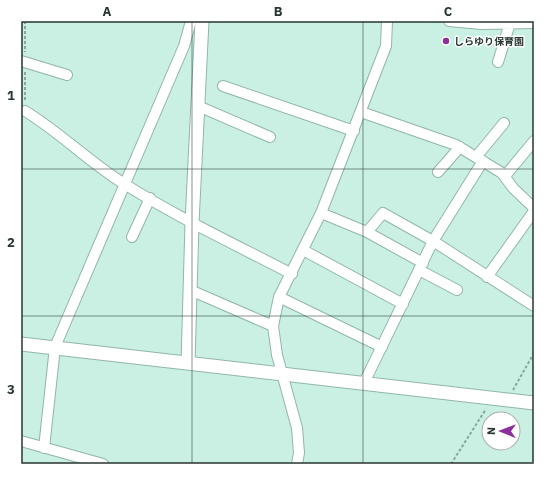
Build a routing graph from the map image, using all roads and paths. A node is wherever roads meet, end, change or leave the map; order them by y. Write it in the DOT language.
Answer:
graph roads {
  1 [pos="191,21"];
  2 [pos="202,21"];
  3 [pos="387,21"];
  4 [pos="449,21"];
  5 [pos="491,22"];
  6 [pos="534,22"];
  7 [pos="510,23"];
  8 [pos="21,62"];
  9 [pos="498,62"];
  10 [pos="67,75"];
  11 [pos="223,86"];
  12 [pos="198,106"];
  13 [pos="25,111"];
  14 [pos="361,112"];
  15 [pos="504,123"];
  16 [pos="354,131"];
  17 [pos="270,137"];
  18 [pos="534,140"];
  19 [pos="460,147"];
  20 [pos="479,159"];
  21 [pos="438,172"];
  22 [pos="505,176"];
  23 [pos="124,184"];
  24 [pos="150,198"];
  25 [pos="534,208"];
  26 [pos="534,211"];
  27 [pos="322,213"];
  28 [pos="192,223"];
  29 [pos="367,232"];
  30 [pos="132,237"];
  31 [pos="433,240"];
  32 [pos="304,250"];
  33 [pos="421,266"];
  34 [pos="292,274"];
  35 [pos="487,277"];
  36 [pos="190,290"];
  37 [pos="457,290"];
  38 [pos="280,296"];
  39 [pos="403,304"];
  40 [pos="534,306"];
  41 [pos="273,326"];
  42 [pos="21,344"];
  43 [pos="55,347"];
  44 [pos="382,347"];
  45 [pos="534,353"];
  46 [pos="188,363"];
  47 [pos="282,373"];
  48 [pos="364,383"];
  49 [pos="492,399"];
  50 [pos="508,400"];
  51 [pos="534,403"];
  52 [pos="21,441"];
  53 [pos="44,448"];
  54 [pos="103,464"];
  55 [pos="298,464"];
  56 [pos="451,464"];
  1 -- 23 [label="street"];
  2 -- 12 [label="street"];
  3 -- 14 [label="street"];
  4 -- 5 [label="street"];
  5 -- 7 [label="street"];
  6 -- 7 [label="street"];
  7 -- 9 [label="street"];
  8 -- 10 [label="street"];
  11 -- 16 [label="street"];
  12 -- 17 [label="street"];
  12 -- 28 [label="street"];
  13 -- 23 [label="street"];
  14 -- 16 [label="street"];
  14 -- 19 [label="street"];
  15 -- 20 [label="street"];
  16 -- 27 [label="street"];
  18 -- 22 [label="street"];
  19 -- 20 [label="street"];
  19 -- 21 [label="street"];
  20 -- 22 [label="street"];
  20 -- 31 [label="street"];
  22 -- 25 [label="street"];
  23 -- 24 [label="street"];
  23 -- 43 [label="street"];
  24 -- 28 [label="street"];
  24 -- 30 [label="street"];
  26 -- 35 [label="street"];
  27 -- 29 [label="street"];
  27 -- 32 [label="street"];
  28 -- 34 [label="street"];
  28 -- 36 [label="street"];
  29 -- 31 [label="street"];
  29 -- 33 [label="street"];
  31 -- 33 [label="street"];
  31 -- 35 [label="street"];
  32 -- 34 [label="street"];
  32 -- 39 [label="street"];
  33 -- 37 [label="street"];
  33 -- 39 [label="street"];
  34 -- 38 [label="street"];
  35 -- 40 [label="street"];
  36 -- 41 [label="street"];
  36 -- 46 [label="street"];
  38 -- 41 [label="street"];
  38 -- 44 [label="street"];
  39 -- 44 [label="street"];
  41 -- 47 [label="street"];
  42 -- 43 [label="street"];
  43 -- 46 [label="street"];
  43 -- 53 [label="street"];
  44 -- 48 [label="street"];
  45 -- 50 [label="path"];
  46 -- 47 [label="street"];
  47 -- 48 [label="street"];
  47 -- 55 [label="street"];
  48 -- 49 [label="street"];
  49 -- 50 [label="street"];
  49 -- 56 [label="path"];
  50 -- 51 [label="street"];
  52 -- 53 [label="street"];
  53 -- 54 [label="street"];
}
